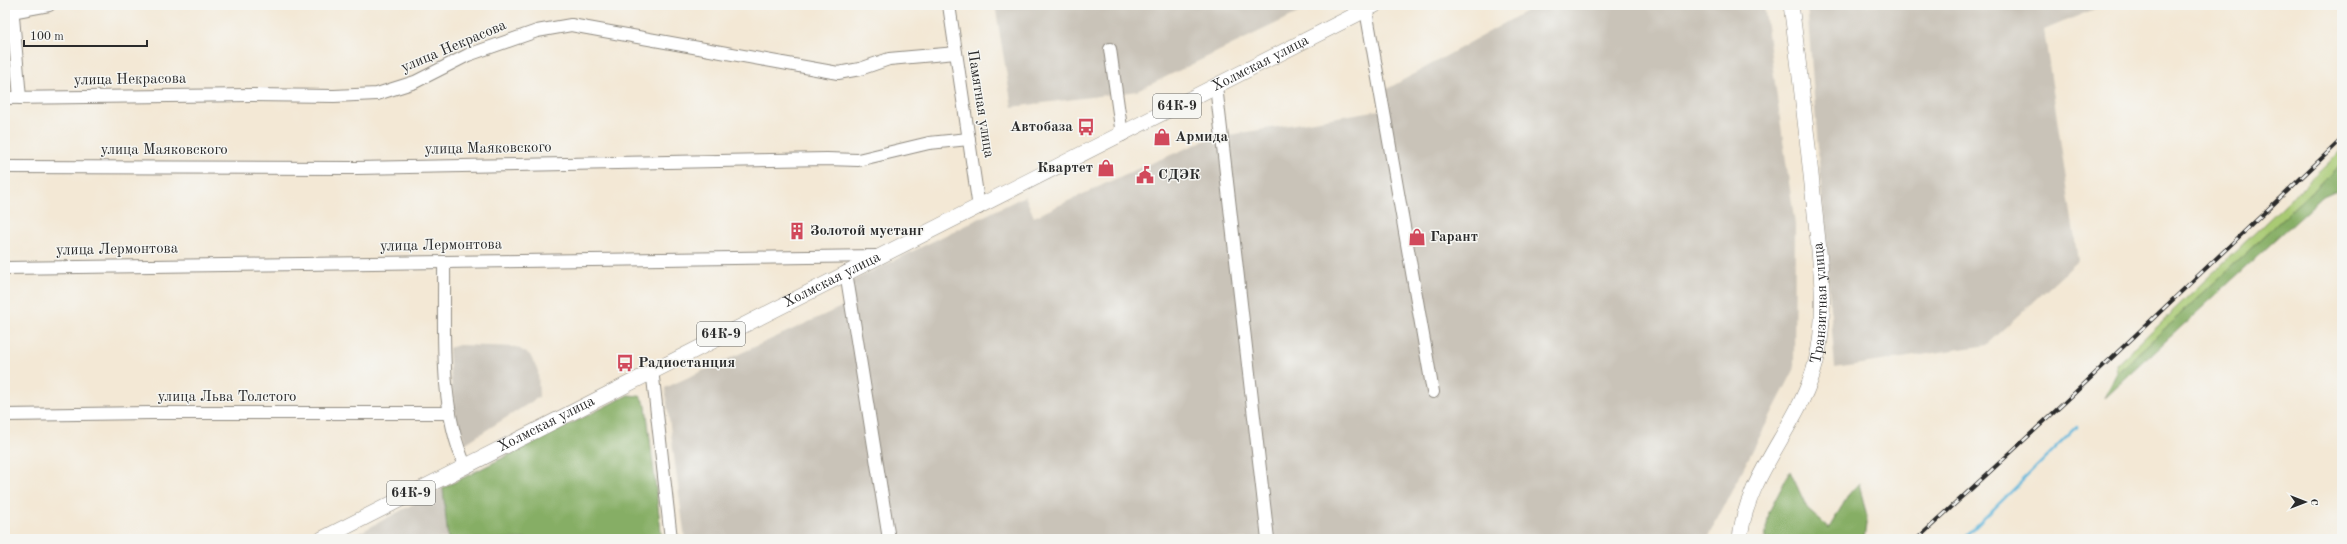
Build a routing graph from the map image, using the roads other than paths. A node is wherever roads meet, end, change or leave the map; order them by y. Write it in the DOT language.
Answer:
graph roads {
  1 [pos="49,5"];
  2 [pos="949,5"];
  3 [pos="1791,5"];
  4 [pos="1370,7"];
  5 [pos="10,10"];
  6 [pos="1110,49"];
  7 [pos="956,52"];
  8 [pos="1216,86"];
  9 [pos="5,98"];
  10 [pos="20,98"];
  11 [pos="1122,135"];
  12 [pos="969,139"];
  13 [pos="5,167"];
  14 [pos="979,208"];
  15 [pos="877,256"];
  16 [pos="444,262"];
  17 [pos="5,268"];
  18 [pos="846,272"];
  19 [pos="652,369"];
  20 [pos="1432,392"];
  21 [pos="450,413"];
  22 [pos="5,416"];
  23 [pos="465,465"];
  24 [pos="322,539"];
  25 [pos="671,539"];
  26 [pos="889,539"];
  27 [pos="1268,539"];
  28 [pos="1740,539"];
  1 -- 5 [label="street"];
  2 -- 7 [label="street, Памятная улица"];
  3 -- 28 [label="main road, Транзитная улица"];
  4 -- 8 [label="main road, Холмская улица / 64К-9"];
  4 -- 20 [label="street"];
  5 -- 10 [label="street"];
  6 -- 11 [label="street"];
  7 -- 10 [label="street, улица Некрасова"];
  7 -- 12 [label="street, Памятная улица"];
  8 -- 11 [label="main road, Холмская улица / 64К-9"];
  8 -- 27 [label="street"];
  9 -- 10 [label="street, улица Некрасова"];
  11 -- 14 [label="main road, Холмская улица / 64К-9"];
  12 -- 13 [label="street, улица Маяковского"];
  12 -- 14 [label="street, Памятная улица"];
  14 -- 15 [label="main road, Холмская улица / 64К-9"];
  15 -- 16 [label="street, улица Лермонтова"];
  15 -- 18 [label="main road, Холмская улица / 64К-9"];
  16 -- 17 [label="street, улица Лермонтова"];
  16 -- 21 [label="street"];
  18 -- 19 [label="main road, Холмская улица / 64К-9"];
  18 -- 26 [label="street"];
  19 -- 23 [label="main road, Холмская улица / 64К-9"];
  19 -- 25 [label="street"];
  21 -- 22 [label="street, улица Льва Толстого"];
  21 -- 23 [label="street"];
  23 -- 24 [label="main road, Холмская улица / 64К-9"];
}
